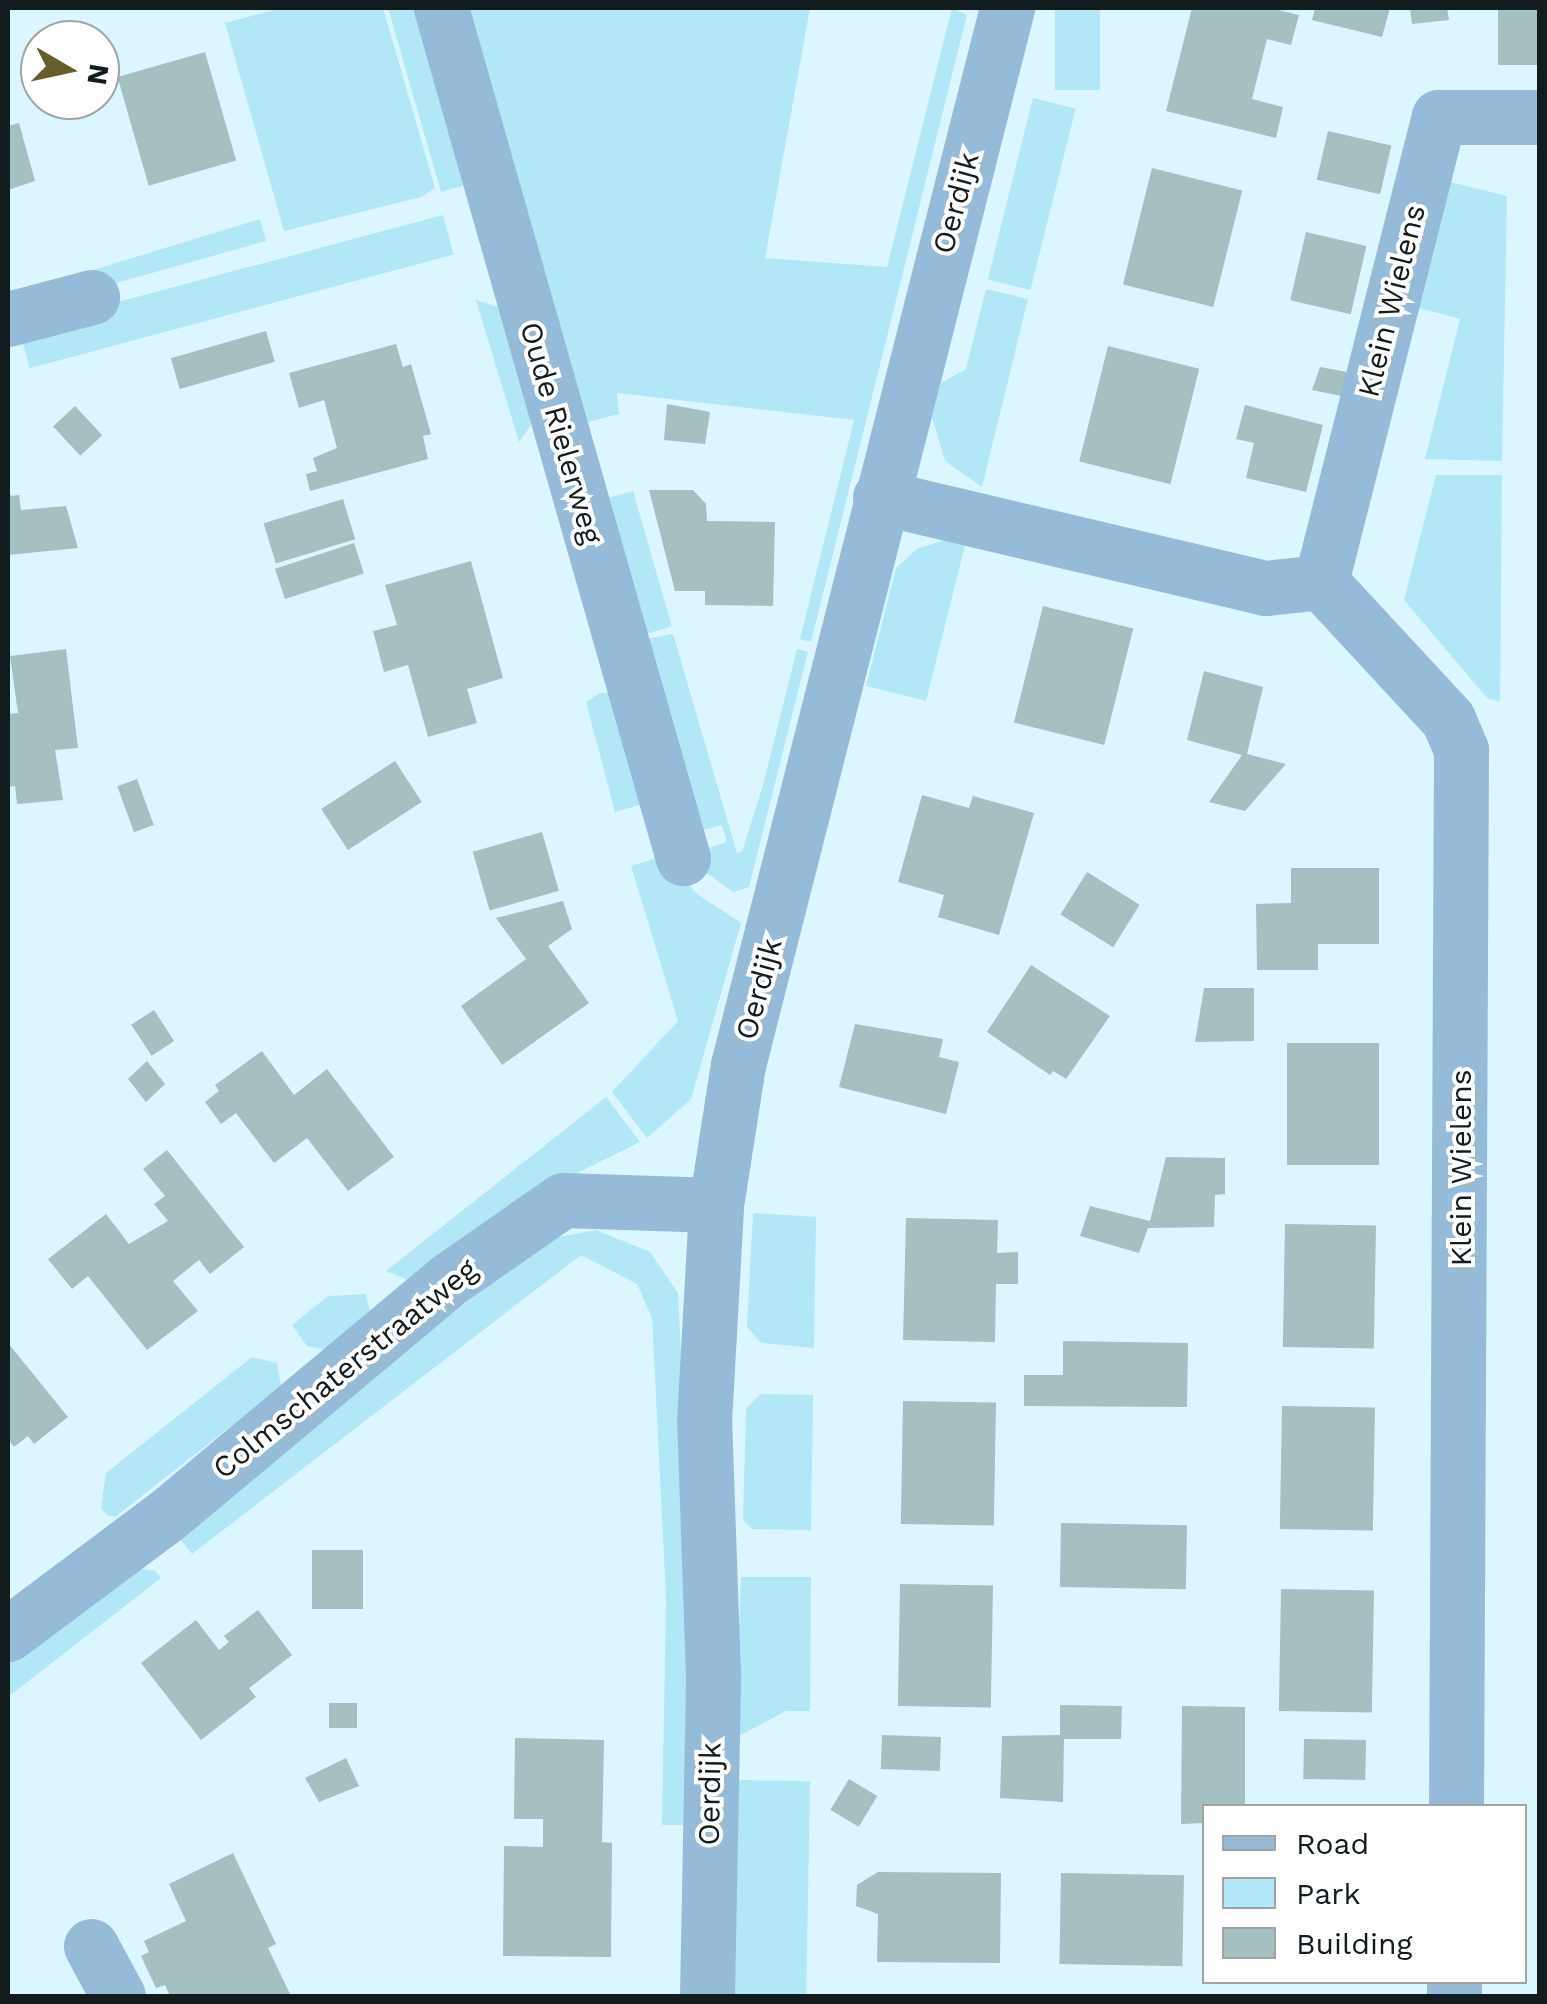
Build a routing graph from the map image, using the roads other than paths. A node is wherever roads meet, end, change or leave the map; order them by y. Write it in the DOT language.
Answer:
graph roads {
  1 [pos="441,8"];
  2 [pos="1007,8"];
  3 [pos="1540,116"];
  4 [pos="92,297"];
  5 [pos="8,319"];
  6 [pos="880,497"];
  7 [pos="1321,582"];
  8 [pos="683,858"];
  9 [pos="716,1204"];
  10 [pos="8,1634"];
  11 [pos="1456,1804"];
  12 [pos="91,1946"];
  13 [pos="118,1996"];
  14 [pos="707,1996"];
  1 -- 8 [label="street, Oude Rielerweg"];
  2 -- 6 [label="street, Oerdijk"];
  3 -- 7 [label="street, Klein Wielens"];
  4 -- 5 [label="street"];
  6 -- 7 [label="street"];
  6 -- 9 [label="street, Oerdijk"];
  7 -- 11 [label="street, Klein Wielens"];
  9 -- 10 [label="street, Colmschaterstraatweg"];
  9 -- 14 [label="street, Oerdijk"];
  12 -- 13 [label="street"];
}
